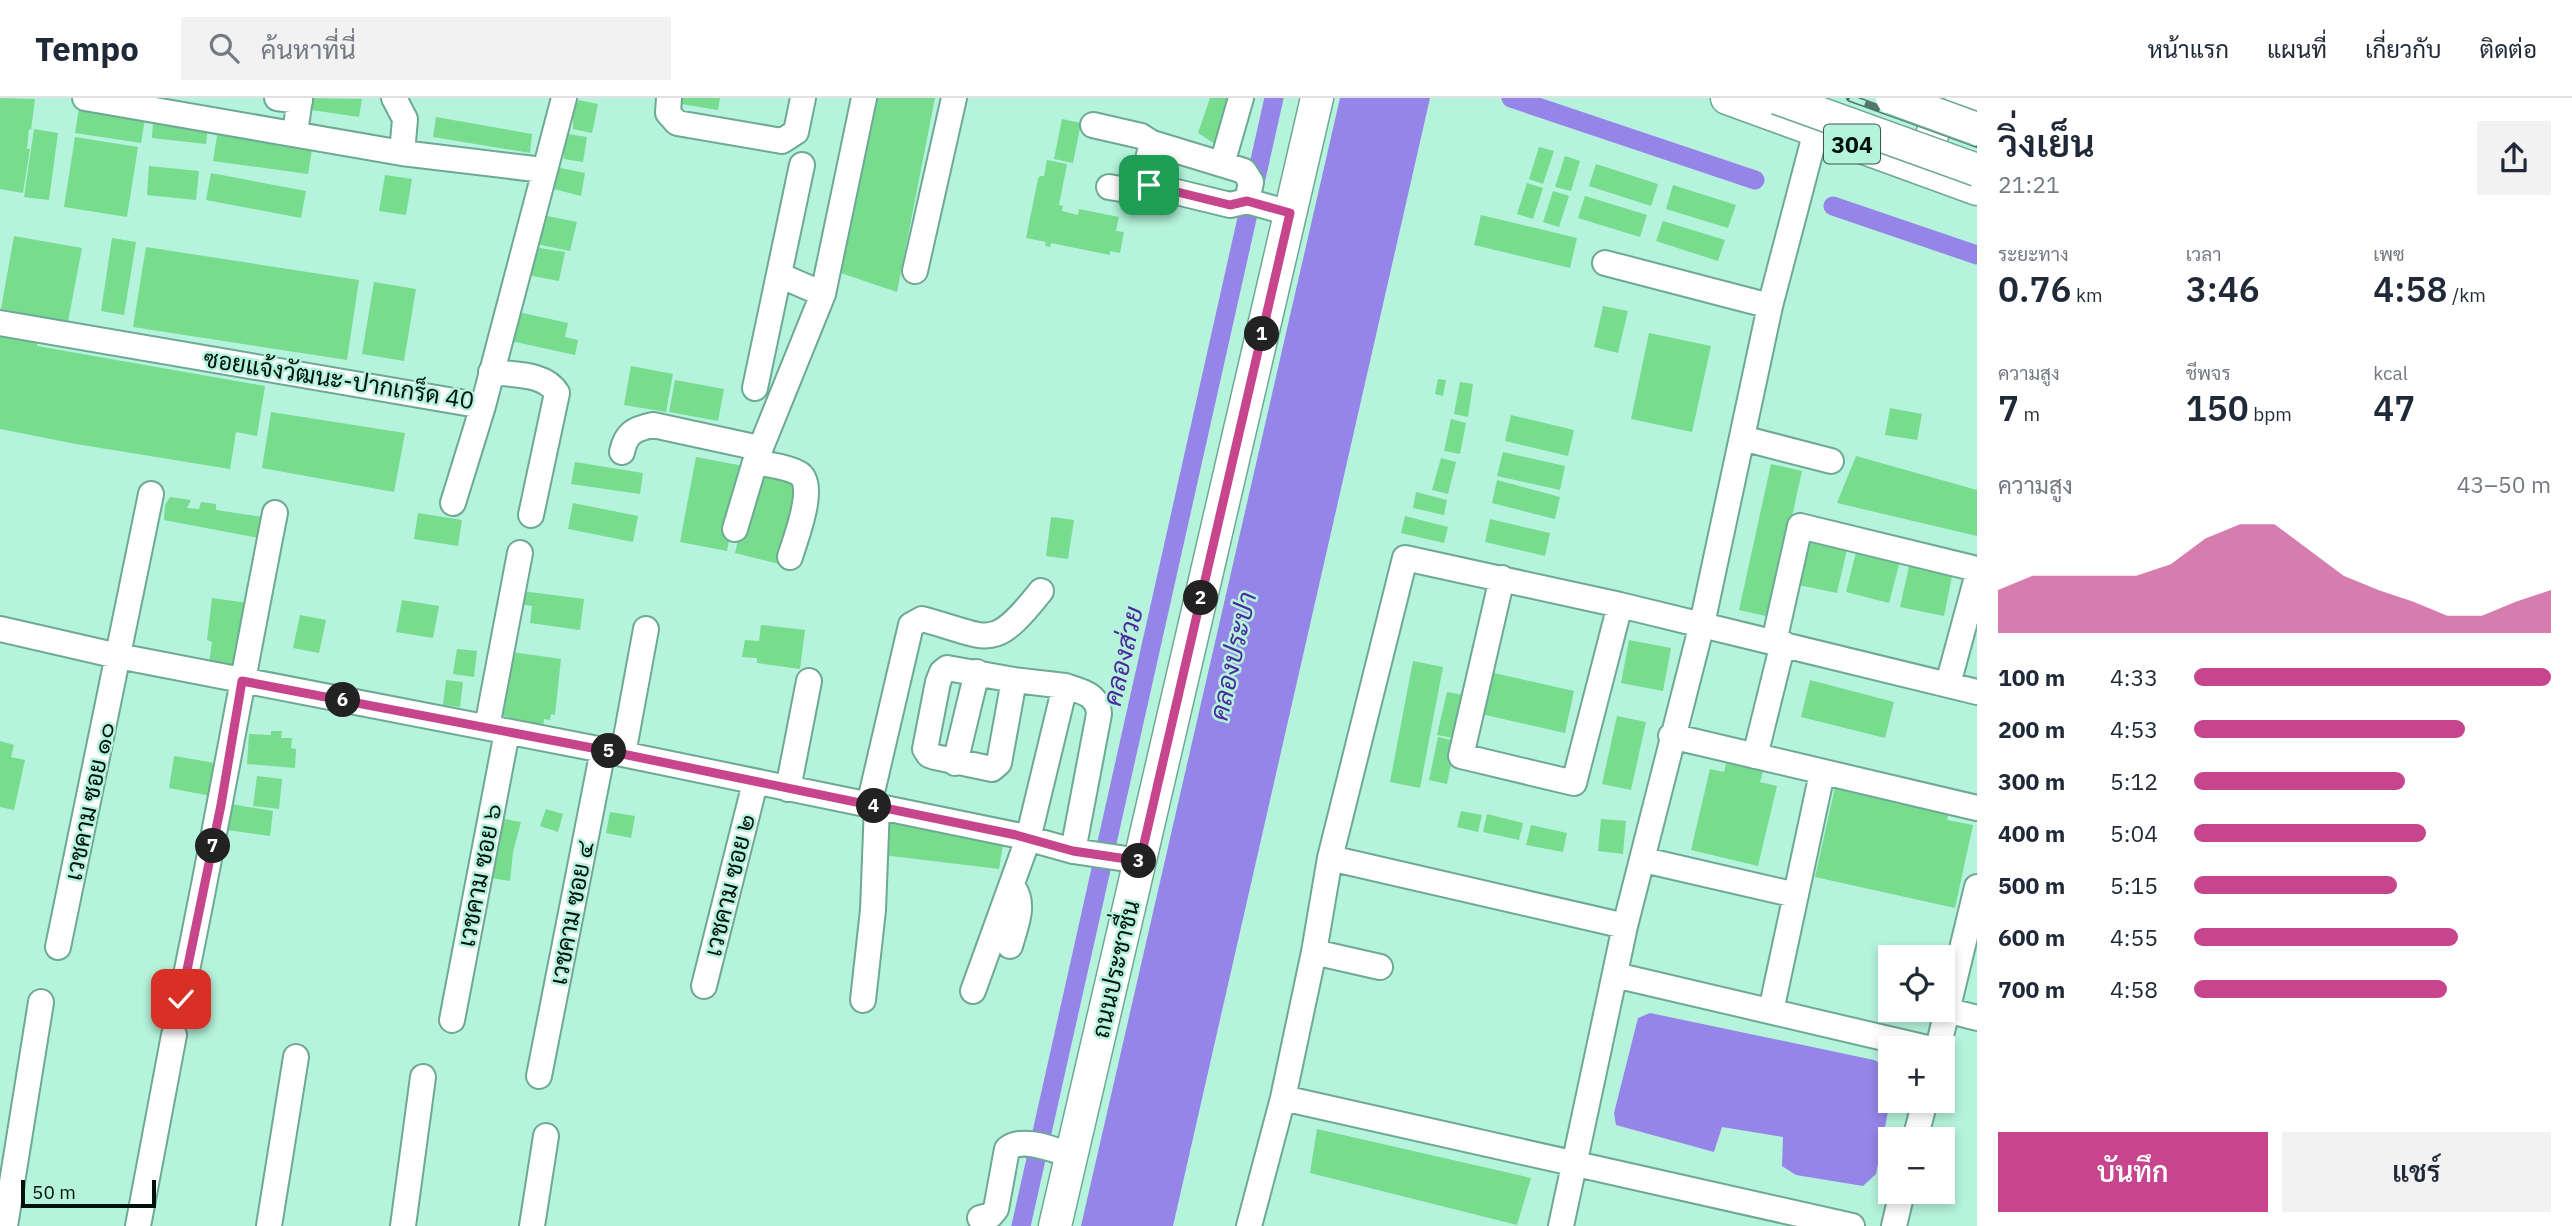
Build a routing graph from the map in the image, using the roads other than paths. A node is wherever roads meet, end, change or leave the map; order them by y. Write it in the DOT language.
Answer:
graph roads {
  1 [pos="85,98"];
  2 [pos="394,98"];
  3 [pos="564,98"];
  4 [pos="669,98"];
  5 [pos="803,98"];
  6 [pos="864,98"];
  7 [pos="954,98"];
  8 [pos="1241,98"];
  9 [pos="1317,98"];
  10 [pos="1727,98"];
  11 [pos="1777,98"];
  12 [pos="1892,98"];
  13 [pos="1961,98"];
  14 [pos="293,99"];
  15 [pos="1977,106"];
  16 [pos="1093,125"];
  17 [pos="1977,129"];
  18 [pos="1816,131"];
  19 [pos="295,133"];
  20 [pos="1152,143"];
  21 [pos="402,153"];
  22 [pos="1222,164"];
  23 [pos="802,165"];
  24 [pos="543,170"];
  25 [pos="1971,181"];
  26 [pos="1144,182"];
  27 [pos="1109,187"];
  28 [pos="1247,201"];
  29 [pos="1281,210"];
  30 [pos="1605,263"];
  31 [pos="915,271"];
  32 [pos="779,275"];
  33 [pos="823,294"];
  34 [pos="1770,306"];
  35 [pos="0,323"];
  36 [pos="491,372"];
  37 [pos="755,388"];
  38 [pos="483,406"];
  39 [pos="1742,438"];
  40 [pos="622,453"];
  41 [pos="757,455"];
  42 [pos="1831,461"];
  43 [pos="151,494"];
  44 [pos="453,503"];
  45 [pos="275,513"];
  46 [pos="531,515"];
  47 [pos="735,529"];
  48 [pos="520,553"];
  49 [pos="790,557"];
  50 [pos="1977,569"];
  51 [pos="1977,577"];
  52 [pos="1502,578"];
  53 [pos="1041,591"];
  54 [pos="1620,605"];
  55 [pos="1702,624"];
  56 [pos="0,629"];
  57 [pos="646,629"];
  58 [pos="1779,643"];
  59 [pos="118,656"];
  60 [pos="977,673"];
  61 [pos="1014,680"];
  62 [pos="242,681"];
  63 [pos="809,681"];
  64 [pos="1948,684"];
  65 [pos="1065,686"];
  66 [pos="1977,692"];
  67 [pos="497,729"];
  68 [pos="1671,736"];
  69 [pos="613,752"];
  70 [pos="1755,756"];
  71 [pos="955,763"];
  72 [pos="1822,774"];
  73 [pos="755,783"];
  74 [pos="788,789"];
  75 [pos="873,806"];
  76 [pos="1977,808"];
  77 [pos="1028,839"];
  78 [pos="1073,851"];
  79 [pos="1330,858"];
  80 [pos="1644,859"];
  81 [pos="1134,860"];
  82 [pos="1010,884"];
  83 [pos="1977,887"];
  84 [pos="1796,895"];
  85 [pos="1625,926"];
  86 [pos="1010,946"];
  87 [pos="58,947"];
  88 [pos="1314,951"];
  89 [pos="1380,967"];
  90 [pos="1955,974"];
  91 [pos="1615,975"];
  92 [pos="704,986"];
  93 [pos="973,991"];
  94 [pos="181,999"];
  95 [pos="863,1000"];
  96 [pos="41,1002"];
  97 [pos="1771,1012"];
  98 [pos="1955,1012"];
  99 [pos="1977,1018"];
  100 [pos="452,1020"];
  101 [pos="174,1035"];
  102 [pos="1878,1037"];
  103 [pos="296,1057"];
  104 [pos="539,1076"];
  105 [pos="423,1077"];
  106 [pos="1283,1098"];
  107 [pos="546,1136"];
  108 [pos="1064,1153"];
  109 [pos="1577,1163"];
  110 [pos="1899,1204"];
  111 [pos="979,1218"];
  112 [pos="6,1225"];
  113 [pos="138,1226"];
  114 [pos="269,1226"];
  115 [pos="403,1226"];
  116 [pos="533,1226"];
  117 [pos="1055,1226"];
  118 [pos="1249,1226"];
  119 [pos="1561,1226"];
  120 [pos="1852,1226"];
  121 [pos="1894,1226"];
  1 -- 19 [label="street"];
  2 -- 21 [label="street"];
  3 -- 24 [label="street, ซอยแจ้งวัฒนะ-ปากเกร็ด 40"];
  4 -- 5 [label="street"];
  6 -- 33 [label="street"];
  7 -- 31 [label="street"];
  8 -- 22 [label="street"];
  9 -- 29 [label="main road, ถนนประชาชื่น"];
  10 -- 18 [label="main road, 304"];
  11 -- 25 [label="main road, 304, bridge"];
  12 -- 17 [label="main road, 304, bridge"];
  13 -- 15 [label="main road"];
  14 -- 19 [label="street"];
  15 -- 25 [label="main road"];
  16 -- 20 [label="street"];
  18 -- 25 [label="main road, 304"];
  18 -- 34 [label="street"];
  19 -- 21 [label="street"];
  20 -- 22 [label="street"];
  20 -- 26 [label="street"];
  21 -- 24 [label="street"];
  22 -- 28 [label="street"];
  23 -- 32 [label="street"];
  24 -- 36 [label="street, ซอยแจ้งวัฒนะ-ปากเกร็ด 40"];
  26 -- 27 [label="street"];
  26 -- 28 [label="street"];
  28 -- 29 [label="street"];
  29 -- 81 [label="main road, ถนนประชาชื่น"];
  30 -- 34 [label="street"];
  32 -- 33 [label="street"];
  32 -- 37 [label="street"];
  33 -- 41 [label="street"];
  34 -- 39 [label="street"];
  35 -- 38 [label="street, ซอยแจ้งวัฒนะ-ปากเกร็ด 40"];
  36 -- 38 [label="street, ซอยแจ้งวัฒนะ-ปากเกร็ด 40"];
  36 -- 46 [label="street"];
  38 -- 44 [label="street"];
  39 -- 42 [label="street"];
  39 -- 55 [label="street"];
  40 -- 41 [label="street"];
  41 -- 47 [label="street"];
  41 -- 49 [label="street"];
  43 -- 59 [label="street, เวชคาม ซอย ๑๐"];
  45 -- 62 [label="street"];
  48 -- 67 [label="street, เวชคาม ซอย ๖"];
  50 -- 58 [label="street"];
  51 -- 64 [label="street"];
  52 -- 54 [label="street"];
  52 -- 54 [label="street"];
  52 -- 79 [label="street"];
  53 -- 75 [label="street"];
  54 -- 55 [label="street"];
  55 -- 58 [label="street"];
  55 -- 68 [label="street"];
  56 -- 59 [label="street"];
  57 -- 69 [label="street, เวชคาม ซอย ๔"];
  58 -- 64 [label="street"];
  58 -- 70 [label="street"];
  59 -- 62 [label="street"];
  59 -- 87 [label="street, เวชคาม ซอย ๑๐"];
  60 -- 61 [label="street"];
  60 -- 71 [label="street"];
  60 -- 71 [label="street"];
  61 -- 65 [label="street"];
  61 -- 71 [label="street"];
  62 -- 67 [label="street"];
  62 -- 94 [label="street"];
  63 -- 74 [label="street"];
  64 -- 66 [label="street"];
  65 -- 77 [label="street"];
  65 -- 78 [label="street"];
  67 -- 69 [label="street"];
  67 -- 100 [label="street, เวชคาม ซอย ๖"];
  68 -- 70 [label="street"];
  68 -- 80 [label="street"];
  69 -- 73 [label="street"];
  69 -- 104 [label="street, เวชคาม ซอย ๔"];
  70 -- 72 [label="street"];
  72 -- 76 [label="street"];
  72 -- 84 [label="street"];
  73 -- 74 [label="street"];
  73 -- 92 [label="street, เวชคาม ซอย ๒"];
  74 -- 75 [label="street"];
  75 -- 77 [label="street"];
  75 -- 95 [label="street"];
  77 -- 78 [label="street"];
  77 -- 82 [label="street"];
  78 -- 81 [label="street"];
  79 -- 85 [label="street"];
  79 -- 88 [label="street"];
  80 -- 84 [label="street"];
  80 -- 85 [label="street"];
  81 -- 108 [label="main road, ถนนประชาชื่น"];
  82 -- 86 [label="street"];
  82 -- 93 [label="street"];
  83 -- 90 [label="street"];
  84 -- 97 [label="street"];
  85 -- 91 [label="street"];
  88 -- 89 [label="street"];
  88 -- 106 [label="street"];
  91 -- 97 [label="street"];
  91 -- 109 [label="street"];
  96 -- 112 [label="street"];
  97 -- 102 [label="street"];
  98 -- 99 [label="street"];
  101 -- 113 [label="street"];
  103 -- 114 [label="street"];
  105 -- 115 [label="street"];
  106 -- 109 [label="street"];
  106 -- 118 [label="street"];
  107 -- 116 [label="street"];
  108 -- 111 [label="street"];
  108 -- 117 [label="main road, ถนนประชาชื่น"];
  109 -- 119 [label="street"];
  109 -- 120 [label="street"];
  110 -- 121 [label="street"];
}
